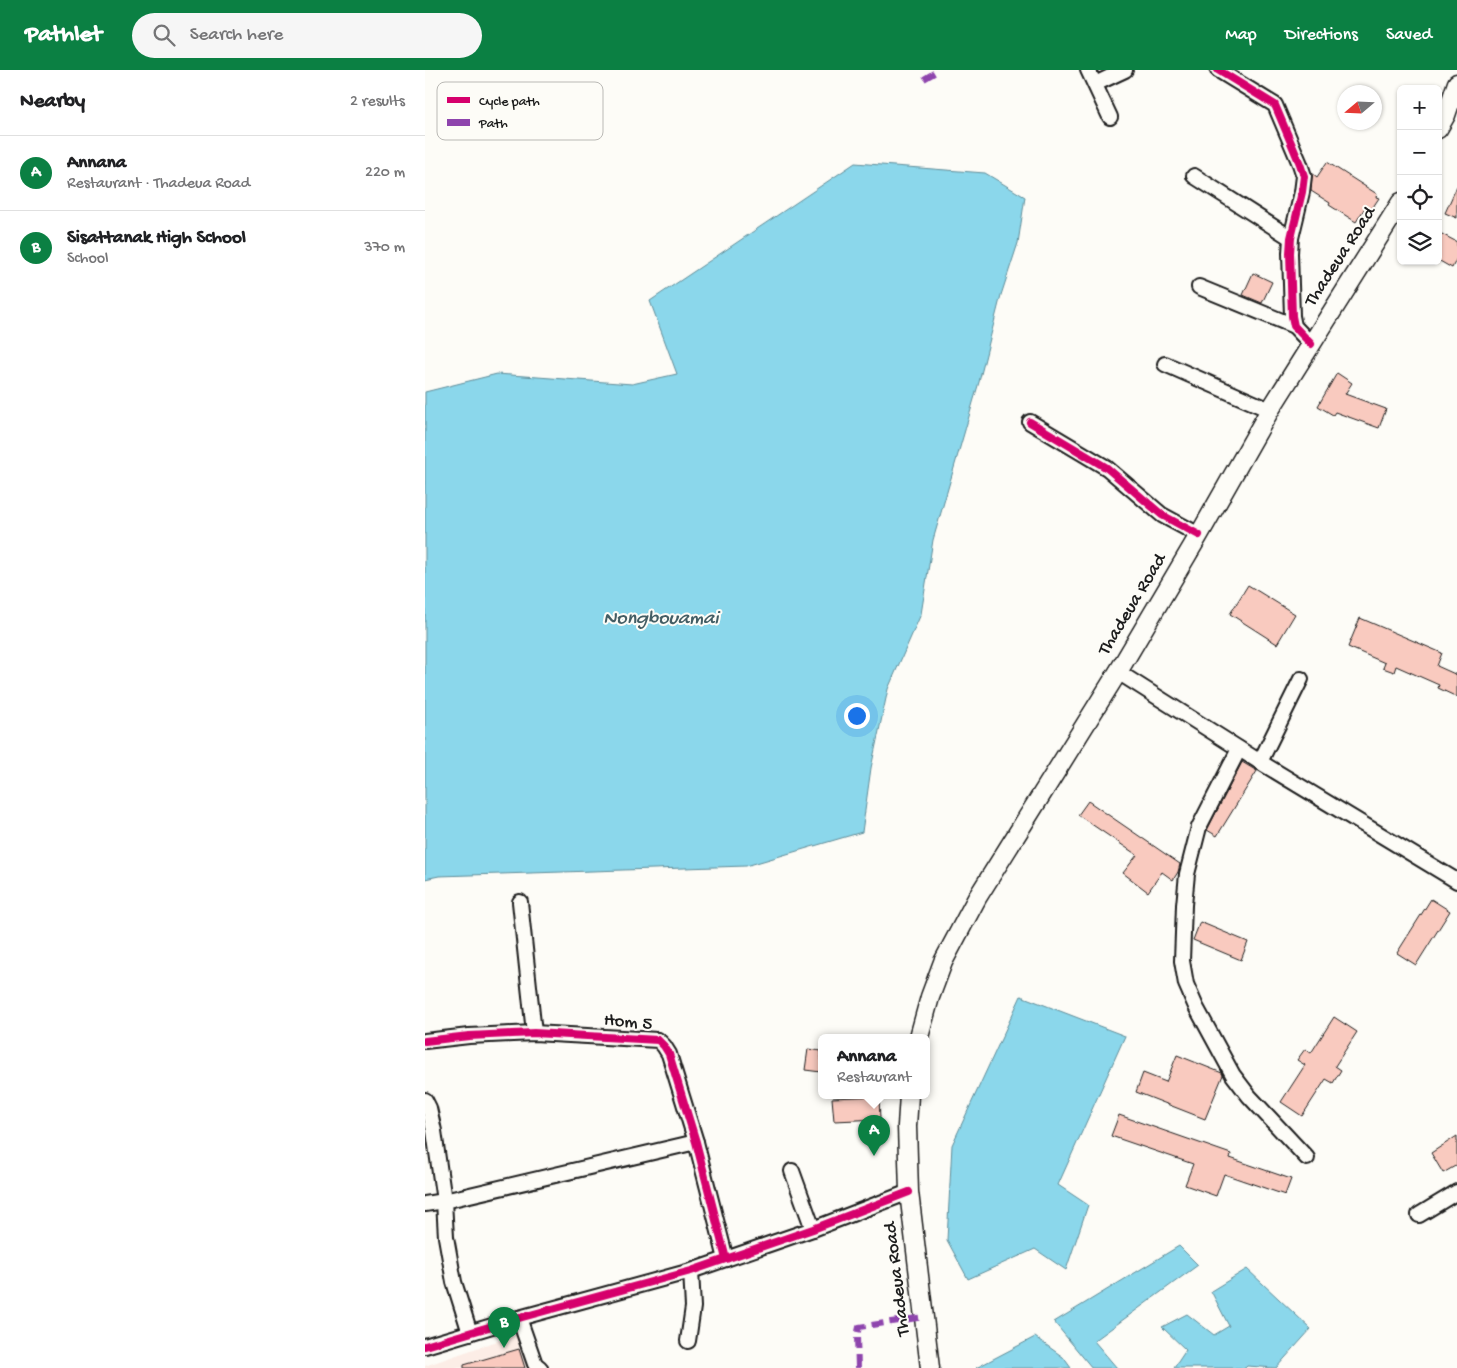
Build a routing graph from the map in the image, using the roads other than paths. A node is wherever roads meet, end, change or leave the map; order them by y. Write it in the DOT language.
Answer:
graph roads {
  1 [pos="1088,70"];
  2 [pos="1125,70"];
  3 [pos="1219,70"];
  4 [pos="1457,83"];
  5 [pos="1095,84"];
  6 [pos="1110,117"];
  7 [pos="1447,121"];
  8 [pos="1194,176"];
  9 [pos="1397,208"];
  10 [pos="1291,238"];
  11 [pos="1199,287"];
  12 [pos="1294,326"];
  13 [pos="1311,344"];
  14 [pos="1165,364"];
  15 [pos="1270,410"];
  16 [pos="1030,422"];
  17 [pos="1199,535"];
  18 [pos="1118,672"];
  19 [pos="1301,678"];
  20 [pos="1239,749"];
  21 [pos="1259,762"];
  22 [pos="1457,881"];
  23 [pos="520,902"];
  24 [pos="534,1033"];
  25 [pos="920,1034"];
  26 [pos="425,1041"];
  27 [pos="909,1099"];
  28 [pos="425,1100"];
  29 [pos="696,1142"];
  30 [pos="1307,1158"];
  31 [pos="793,1170"];
  32 [pos="909,1192"];
  33 [pos="1457,1192"];
  34 [pos="444,1201"];
  35 [pos="425,1204"];
  36 [pos="1419,1216"];
  37 [pos="813,1229"];
  38 [pos="726,1259"];
  39 [pos="691,1271"];
  40 [pos="519,1318"];
  41 [pos="470,1333"];
  42 [pos="688,1341"];
  43 [pos="425,1346"];
  44 [pos="540,1368"];
  45 [pos="930,1368"];
  1 -- 5 [label="street"];
  2 -- 5 [label="street"];
  3 -- 10 [label="street"];
  4 -- 7 [label="main road"];
  5 -- 6 [label="street"];
  8 -- 10 [label="street"];
  9 -- 13 [label="main road, Thadeua Road"];
  10 -- 12 [label="street"];
  11 -- 12 [label="street"];
  12 -- 13 [label="street"];
  13 -- 15 [label="main road, Thadeua Road"];
  14 -- 15 [label="street"];
  15 -- 17 [label="main road, Thadeua Road"];
  16 -- 17 [label="street"];
  17 -- 18 [label="main road, Thadeua Road"];
  18 -- 20 [label="street"];
  18 -- 25 [label="main road, Thadeua Road"];
  19 -- 21 [label="street"];
  20 -- 21 [label="street"];
  20 -- 30 [label="street"];
  21 -- 22 [label="street"];
  23 -- 24 [label="street"];
  24 -- 26 [label="street, Hom 5"];
  24 -- 29 [label="street, Hom 5"];
  27 -- 32 [label="main road, Thadeua Road"];
  28 -- 34 [label="street"];
  29 -- 34 [label="street"];
  29 -- 38 [label="street, Hom 5"];
  31 -- 37 [label="street"];
  32 -- 37 [label="street"];
  32 -- 45 [label="main road, Thadeua Road"];
  33 -- 36 [label="street"];
  34 -- 35 [label="street"];
  34 -- 41 [label="street"];
  37 -- 38 [label="street"];
  38 -- 39 [label="street"];
  39 -- 40 [label="street"];
  39 -- 42 [label="street"];
  40 -- 41 [label="street"];
  40 -- 44 [label="street"];
  41 -- 43 [label="street"];
}
